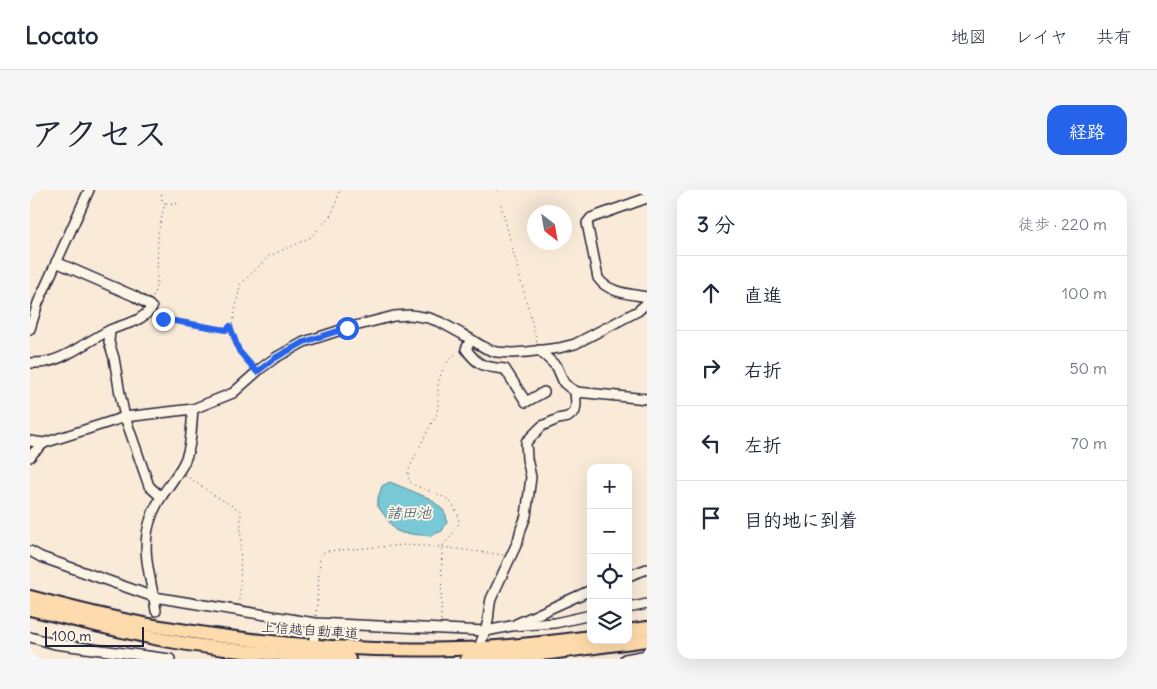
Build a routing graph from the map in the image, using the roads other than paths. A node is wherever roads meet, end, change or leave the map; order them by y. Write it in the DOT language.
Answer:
graph roads {
  1 [pos="89,190"];
  2 [pos="647,198"];
  3 [pos="56,262"];
  4 [pos="647,297"];
  5 [pos="647,303"];
  6 [pos="30,330"];
  7 [pos="110,330"];
  8 [pos="471,339"];
  9 [pos="539,350"];
  10 [pos="30,363"];
  11 [pos="574,391"];
  12 [pos="544,392"];
  13 [pos="647,399"];
  14 [pos="193,409"];
  15 [pos="125,418"];
  16 [pos="30,441"];
  17 [pos="44,443"];
  18 [pos="30,458"];
  19 [pos="161,497"];
  20 [pos="30,552"];
  21 [pos="647,569"];
  22 [pos="632,575"];
  23 [pos="587,592"];
  24 [pos="30,597"];
  25 [pos="154,597"];
  26 [pos="647,604"];
  27 [pos="632,607"];
  28 [pos="30,608"];
  29 [pos="156,611"];
  30 [pos="587,616"];
  31 [pos="315,623"];
  32 [pos="511,626"];
  33 [pos="647,628"];
  34 [pos="632,630"];
  35 [pos="486,631"];
  36 [pos="30,637"];
  37 [pos="587,637"];
  38 [pos="314,639"];
  39 [pos="647,640"];
  40 [pos="481,642"];
  41 [pos="162,645"];
  42 [pos="647,655"];
  43 [pos="166,659"];
  44 [pos="349,659"];
  45 [pos="467,659"];
  46 [pos="625,659"];
  1 -- 3 [label="street"];
  2 -- 4 [label="street"];
  3 -- 6 [label="street"];
  3 -- 7 [label="street"];
  5 -- 9 [label="street"];
  7 -- 10 [label="street"];
  7 -- 15 [label="street"];
  8 -- 9 [label="street"];
  8 -- 12 [label="street"];
  8 -- 14 [label="street"];
  9 -- 11 [label="street"];
  11 -- 13 [label="street"];
  11 -- 35 [label="street"];
  14 -- 15 [label="street"];
  14 -- 19 [label="street"];
  15 -- 17 [label="street"];
  15 -- 19 [label="street"];
  16 -- 17 [label="street"];
  17 -- 18 [label="street"];
  19 -- 25 [label="street"];
  20 -- 25 [label="street"];
  21 -- 22 [label="street"];
  23 -- 32 [label="street"];
  24 -- 37 [label="highway, 上信越自動車道"];
  25 -- 29 [label="street"];
  25 -- 31 [label="street"];
  26 -- 27 [label="street"];
  28 -- 44 [label="highway, 上信越自動車道"];
  30 -- 32 [label="street"];
  31 -- 35 [label="street"];
  31 -- 38 [label="street"];
  32 -- 35 [label="street"];
  33 -- 34 [label="highway"];
  35 -- 40 [label="street"];
  36 -- 43 [label="street"];
  39 -- 45 [label="highway"];
  41 -- 43 [label="street"];
  42 -- 46 [label="street"];
}
